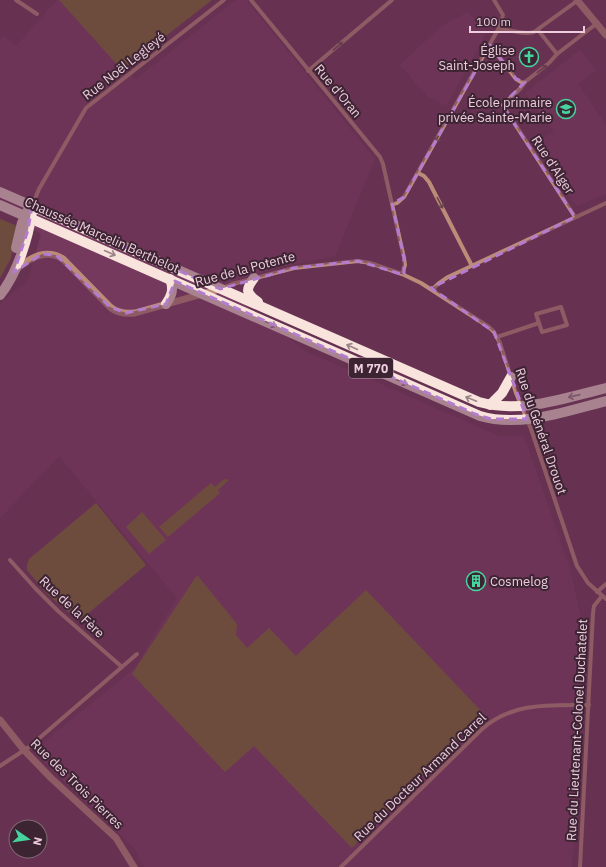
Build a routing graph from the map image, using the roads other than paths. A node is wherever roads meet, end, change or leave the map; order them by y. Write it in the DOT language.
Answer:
graph roads {
  1 [pos="16,0"];
  2 [pos="224,0"];
  3 [pos="250,0"];
  4 [pos="392,0"];
  5 [pos="494,0"];
  6 [pos="577,0"];
  7 [pos="37,14"];
  8 [pos="596,24"];
  9 [pos="498,30"];
  10 [pos="538,30"];
  11 [pos="606,35"];
  12 [pos="490,45"];
  13 [pos="557,54"];
  14 [pos="308,71"];
  15 [pos="525,82"];
  16 [pos="418,173"];
  17 [pos="0,192"];
  18 [pos="0,199"];
  19 [pos="606,203"];
  20 [pos="392,204"];
  21 [pos="0,205"];
  22 [pos="30,213"];
  23 [pos="575,217"];
  24 [pos="472,266"];
  25 [pos="14,272"];
  26 [pos="402,274"];
  27 [pos="254,278"];
  28 [pos="170,279"];
  29 [pos="0,285"];
  30 [pos="220,289"];
  31 [pos="433,289"];
  32 [pos="203,294"];
  33 [pos="0,295"];
  34 [pos="166,304"];
  35 [pos="269,310"];
  36 [pos="539,323"];
  37 [pos="497,337"];
  38 [pos="511,377"];
  39 [pos="606,388"];
  40 [pos="606,401"];
  41 [pos="490,405"];
  42 [pos="521,406"];
  43 [pos="527,419"];
  44 [pos="10,560"];
  45 [pos="606,584"];
  46 [pos="597,592"];
  47 [pos="604,597"];
  48 [pos="137,654"];
  49 [pos="122,666"];
  50 [pos="588,704"];
  51 [pos="0,720"];
  52 [pos="24,750"];
  53 [pos="0,766"];
  54 [pos="134,867"];
  55 [pos="341,867"];
  56 [pos="580,867"];
  1 -- 7 [label="street"];
  2 -- 22 [label="street, Rue Noël Legleyé"];
  3 -- 14 [label="street, Rue d'Oran"];
  14 -- 4 [label="street, one-way"];
  5 -- 9 [label="street"];
  6 -- 8 [label="street"];
  6 -- 10 [label="street"];
  8 -- 11 [label="street"];
  8 -- 13 [label="street, Rue d'Alger"];
  9 -- 10 [label="street"];
  9 -- 12 [label="street"];
  10 -- 13 [label="street"];
  12 -- 15 [label="street"];
  12 -- 16 [label="street, one-way"];
  15 -- 13 [label="street, Rue d'Alger, one-way"];
  14 -- 20 [label="street, Rue d'Oran"];
  15 -- 23 [label="street, Rue d'Alger"];
  16 -- 20 [label="street"];
  16 -- 24 [label="street, one-way"];
  17 -- 22 [label="main road, Chaussée Marcelin Berthelot / M 770"];
  18 -- 22 [label="main road"];
  19 -- 23 [label="street"];
  20 -- 26 [label="street, Rue d'Oran"];
  21 -- 22 [label="main road, Chaussée Marcelin Berthelot / M 770"];
  22 -- 25 [label="main road, Rue de la Potente"];
  22 -- 28 [label="main road, Chaussée Marcelin Berthelot / M 770, one-way"];
  22 -- 29 [label="main road"];
  22 -- 30 [label="main road, Chaussée Marcelin Berthelot / M 770"];
  23 -- 24 [label="street"];
  24 -- 31 [label="street"];
  25 -- 33 [label="main road, Rue de la Potente"];
  25 -- 34 [label="street, Rue de la Potente"];
  26 -- 27 [label="street, Rue de la Potente"];
  26 -- 31 [label="street, Rue de la Potente"];
  27 -- 30 [label="street, Rue de la Potente"];
  27 -- 35 [label="main road"];
  28 -- 32 [label="main road, Chaussée Marcelin Berthelot / M 770"];
  28 -- 34 [label="main road"];
  30 -- 32 [label="street, Rue de la Potente"];
  30 -- 35 [label="main road, Chaussée Marcelin Berthelot / M 770"];
  31 -- 37 [label="street, Rue du Général Drouot"];
  32 -- 34 [label="street, Rue de la Potente"];
  32 -- 43 [label="main road, Chaussée Marcelin Berthelot / M 770, one-way"];
  41 -- 35 [label="main road, Chaussée Marcelin Berthelot / M 770, one-way"];
  36 -- 36 [label="street"];
  36 -- 37 [label="street"];
  37 -- 38 [label="street, Rue du Général Drouot"];
  38 -- 41 [label="main road"];
  38 -- 42 [label="street, Rue du Général Drouot"];
  39 -- 42 [label="main road, M 770, one-way"];
  40 -- 43 [label="main road, M 770"];
  41 -- 42 [label="main road, Chaussée Marcelin Berthelot / M 770"];
  42 -- 43 [label="street, Rue du Général Drouot"];
  43 -- 46 [label="street, Rue du Général Drouot"];
  44 -- 49 [label="street, Rue de la Fère"];
  45 -- 46 [label="street"];
  46 -- 47 [label="street, Rue du Général Drouot"];
  47 -- 50 [label="street, Rue du Lieutenant-Colonel Duchatelet"];
  48 -- 49 [label="street"];
  49 -- 52 [label="street"];
  50 -- 55 [label="street, Rue du Docteur Armand Carrel"];
  50 -- 56 [label="street, Rue du Lieutenant-Colonel Duchatelet"];
  51 -- 52 [label="street, Rue des Trois Pierres"];
  52 -- 53 [label="street"];
  52 -- 54 [label="street, Rue des Trois Pierres"];
}
